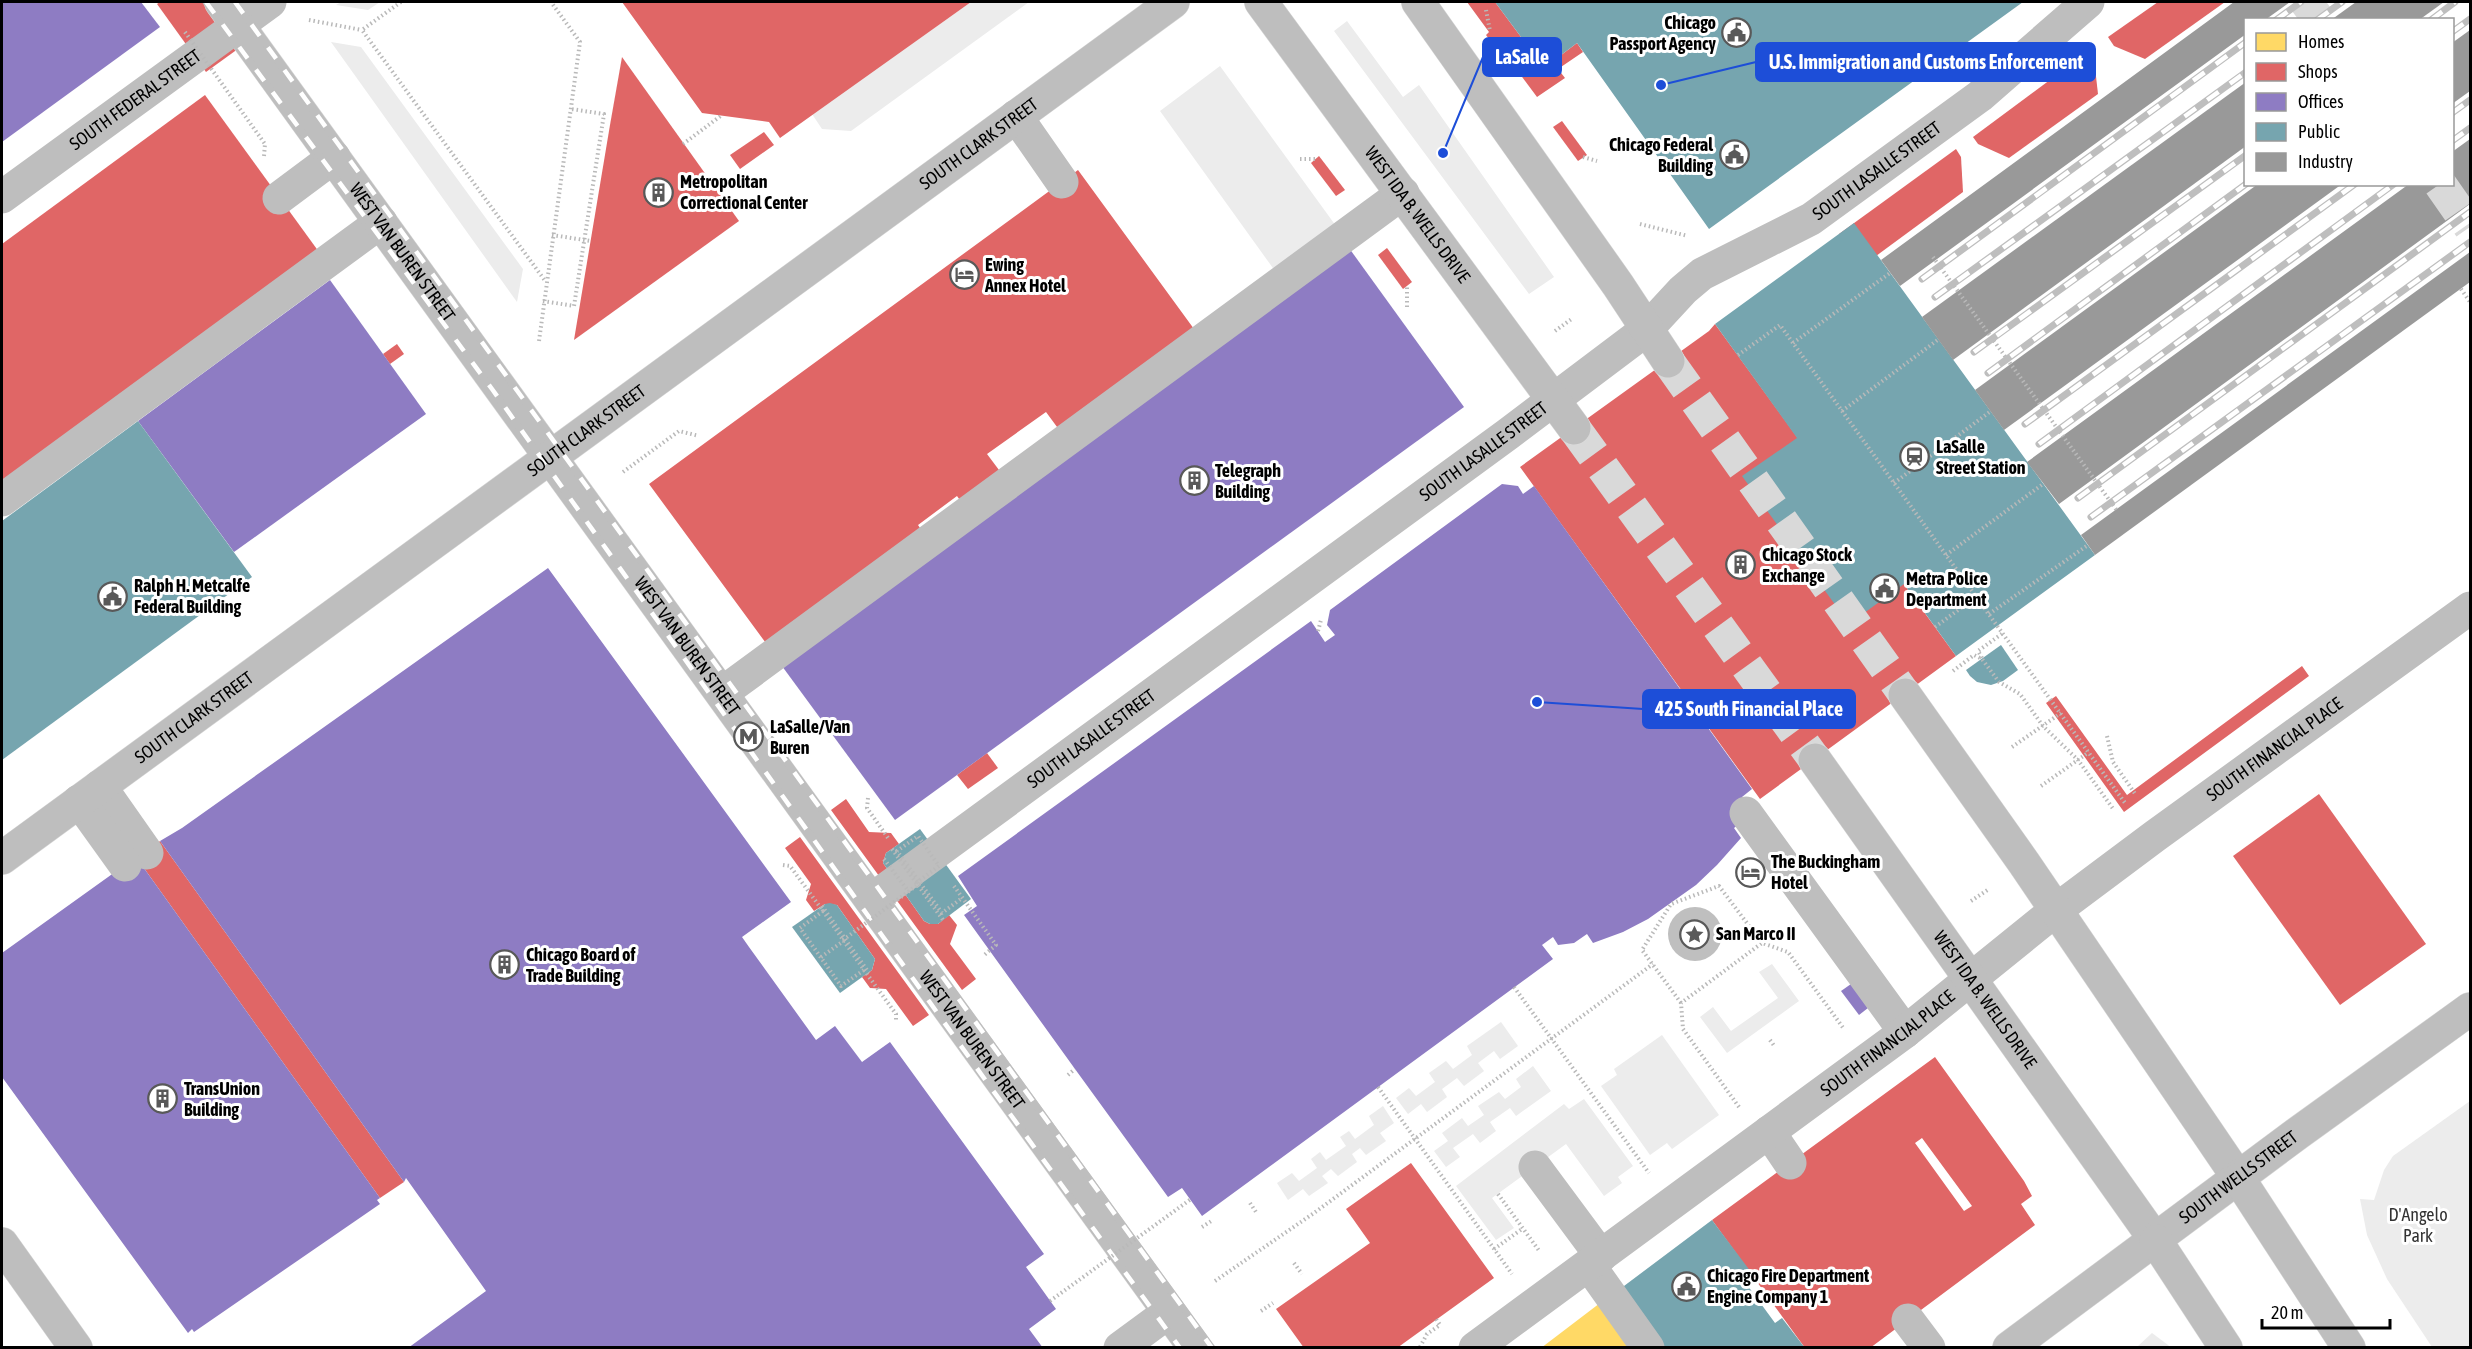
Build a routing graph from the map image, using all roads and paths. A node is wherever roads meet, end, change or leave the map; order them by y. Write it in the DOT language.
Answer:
graph roads {
  1 [pos="270,2"];
  2 [pos="401,2"];
  3 [pos="551,2"];
  4 [pos="1173,2"];
  5 [pos="1261,2"];
  6 [pos="1418,2"];
  7 [pos="2088,2"];
  8 [pos="1486,9"];
  9 [pos="230,13"];
  10 [pos="309,20"];
  11 [pos="362,30"];
  12 [pos="1491,31"];
  13 [pos="185,32"];
  14 [pos="571,110"];
  15 [pos="722,115"];
  16 [pos="1016,116"];
  17 [pos="683,144"];
  18 [pos="264,156"];
  19 [pos="334,157"];
  20 [pos="1583,157"];
  21 [pos="1300,159"];
  22 [pos="1315,159"];
  23 [pos="1597,161"];
  24 [pos="1062,182"];
  25 [pos="1403,193"];
  26 [pos="2,197"];
  27 [pos="279,198"];
  28 [pos="381,222"];
  29 [pos="1640,224"];
  30 [pos="552,235"];
  31 [pos="1697,238"];
  32 [pos="584,239"];
  33 [pos="591,241"];
  34 [pos="1933,257"];
  35 [pos="1890,273"];
  36 [pos="546,282"];
  37 [pos="1407,286"];
  38 [pos="2461,288"];
  39 [pos="543,301"];
  40 [pos="2470,302"];
  41 [pos="1407,308"];
  42 [pos="1573,318"];
  43 [pos="1646,330"];
  44 [pos="1555,331"];
  45 [pos="1939,339"];
  46 [pos="539,341"];
  47 [pos="1793,343"];
  48 [pos="1738,355"];
  49 [pos="1668,361"];
  50 [pos="1554,399"];
  51 [pos="1842,411"];
  52 [pos="1991,411"];
  53 [pos="1574,428"];
  54 [pos="699,436"];
  55 [pos="550,456"];
  56 [pos="623,472"];
  57 [pos="1894,483"];
  58 [pos="2043,483"];
  59 [pos="2,500"];
  60 [pos="2118,512"];
  61 [pos="2088,544"];
  62 [pos="1946,555"];
  63 [pos="1976,597"];
  64 [pos="2470,608"];
  65 [pos="1989,614"];
  66 [pos="1935,627"];
  67 [pos="2003,633"];
  68 [pos="1982,659"];
  69 [pos="1953,671"];
  70 [pos="722,693"];
  71 [pos="1905,695"];
  72 [pos="2061,713"];
  73 [pos="2043,726"];
  74 [pos="2107,736"];
  75 [pos="2012,747"];
  76 [pos="2089,752"];
  77 [pos="1815,760"];
  78 [pos="2078,760"];
  79 [pos="2041,786"];
  80 [pos="90,794"];
  81 [pos="2136,795"];
  82 [pos="868,798"];
  83 [pos="2126,803"];
  84 [pos="2114,810"];
  85 [pos="1746,813"];
  86 [pos="892,849"];
  87 [pos="897,851"];
  88 [pos="2,858"];
  89 [pos="136,859"];
  90 [pos="884,859"];
  91 [pos="783,866"];
  92 [pos="918,883"];
  93 [pos="1989,889"];
  94 [pos="909,892"];
  95 [pos="871,900"];
  96 [pos="1971,901"];
  97 [pos="822,908"];
  98 [pos="2056,910"];
  99 [pos="943,920"];
  100 [pos="844,940"];
  101 [pos="1761,943"];
  102 [pos="983,956"];
  103 [pos="822,957"];
  104 [pos="1653,964"];
  105 [pos="866,971"];
  106 [pos="1972,979"];
  107 [pos="1514,987"];
  108 [pos="1681,1003"];
  109 [pos="2470,1010"];
  110 [pos="897,1022"];
  111 [pos="1845,1031"];
  112 [pos="1905,1032"];
  113 [pos="1551,1037"];
  114 [pos="1770,1040"];
  115 [pos="1775,1047"];
  116 [pos="1075,1069"];
  117 [pos="1068,1075"];
  118 [pos="1378,1087"];
  119 [pos="1739,1108"];
  120 [pos="1769,1132"];
  121 [pos="1414,1138"];
  122 [pos="1790,1163"];
  123 [pos="1535,1167"];
  124 [pos="1649,1173"];
  125 [pos="2239,1179"];
  126 [pos="1498,1194"];
  127 [pos="1191,1199"];
  128 [pos="1250,1203"];
  129 [pos="1256,1212"];
  130 [pos="1213,1220"];
  131 [pos="1202,1227"];
  132 [pos="1523,1228"];
  133 [pos="2156,1241"];
  134 [pos="2,1244"];
  135 [pos="1494,1249"];
  136 [pos="1541,1253"];
  137 [pos="1595,1261"];
  138 [pos="1294,1263"];
  139 [pos="1302,1274"];
  140 [pos="1512,1274"];
  141 [pos="1215,1281"];
  142 [pos="1050,1301"];
  143 [pos="1273,1303"];
  144 [pos="1261,1311"];
  145 [pos="1169,1312"];
  146 [pos="1436,1319"];
  147 [pos="1908,1320"];
  148 [pos="76,1347"];
  149 [pos="1120,1347"];
  150 [pos="1196,1347"];
  151 [pos="1420,1347"];
  152 [pos="1475,1347"];
  153 [pos="1648,1347"];
  154 [pos="1929,1347"];
  155 [pos="2009,1347"];
  156 [pos="2226,1347"];
  157 [pos="2349,1347"];
  1 -- 9 [label="main road, SOUTH FEDERAL STREET"];
  2 -- 11 [label="path"];
  3 -- 14 [label="path"];
  4 -- 16 [label="main road, SOUTH CLARK STREET"];
  5 -- 25 [label="main road, WEST IDA B. WELLS DRIVE"];
  6 -- 43 [label="main road"];
  7 -- 43 [label="main road, SOUTH LASALLE STREET"];
  8 -- 12 [label="path"];
  9 -- 19 [label="main road, WEST VAN BUREN STREET"];
  9 -- 26 [label="main road, SOUTH FEDERAL STREET"];
  10 -- 11 [label="path"];
  11 -- 36 [label="path"];
  13 -- 18 [label="path, bridge"];
  14 -- 30 [label="path"];
  14 -- 32 [label="path"];
  15 -- 17 [label="path"];
  16 -- 24 [label="main road"];
  16 -- 55 [label="main road, SOUTH CLARK STREET"];
  19 -- 27 [label="main road"];
  19 -- 28 [label="main road, WEST VAN BUREN STREET"];
  20 -- 23 [label="path"];
  21 -- 22 [label="path"];
  25 -- 50 [label="main road, WEST IDA B. WELLS DRIVE"];
  25 -- 70 [label="main road"];
  28 -- 55 [label="main road, WEST VAN BUREN STREET"];
  28 -- 59 [label="main road"];
  29 -- 31 [label="path"];
  30 -- 32 [label="path"];
  30 -- 36 [label="path"];
  32 -- 33 [label="path"];
  32 -- 39 [label="path"];
  34 -- 60 [label="path"];
  35 -- 47 [label="path"];
  36 -- 39 [label="path"];
  37 -- 41 [label="path"];
  38 -- 40 [label="path"];
  39 -- 46 [label="path"];
  42 -- 44 [label="path"];
  43 -- 49 [label="main road"];
  43 -- 50 [label="main road, SOUTH LASALLE STREET"];
  45 -- 51 [label="path"];
  47 -- 48 [label="path"];
  47 -- 51 [label="path"];
  50 -- 53 [label="main road, WEST IDA B. WELLS DRIVE"];
  50 -- 95 [label="main road, SOUTH LASALLE STREET"];
  51 -- 57 [label="path"];
  52 -- 57 [label="path"];
  54 -- 56 [label="path"];
  55 -- 70 [label="main road, WEST VAN BUREN STREET"];
  55 -- 80 [label="main road, SOUTH CLARK STREET"];
  57 -- 62 [label="path"];
  58 -- 62 [label="path"];
  61 -- 65 [label="path"];
  62 -- 63 [label="path"];
  63 -- 65 [label="path"];
  63 -- 66 [label="path"];
  64 -- 98 [label="main road, SOUTH FINANCIAL PLACE"];
  65 -- 67 [label="path"];
  67 -- 68 [label="path"];
  67 -- 72 [label="path"];
  68 -- 69 [label="path"];
  68 -- 73 [label="path"];
  70 -- 95 [label="main road, WEST VAN BUREN STREET"];
  71 -- 98 [label="main road"];
  72 -- 73 [label="path"];
  72 -- 76 [label="path"];
  73 -- 75 [label="path"];
  73 -- 78 [label="path"];
  74 -- 81 [label="path"];
  76 -- 78 [label="path"];
  76 -- 83 [label="path"];
  77 -- 106 [label="main road, WEST IDA B. WELLS DRIVE"];
  78 -- 79 [label="path"];
  78 -- 84 [label="path"];
  80 -- 88 [label="main road, SOUTH CLARK STREET"];
  80 -- 89 [label="main road"];
  82 -- 87 [label="path"];
  85 -- 112 [label="main road"];
  86 -- 92 [label="path, bridge"];
  87 -- 92 [label="path, bridge"];
  87 -- 92 [label="path, bridge"];
  90 -- 94 [label="path, bridge"];
  91 -- 97 [label="path"];
  92 -- 94 [label="path, bridge"];
  92 -- 99 [label="path, bridge"];
  92 -- 102 [label="path, bridge"];
  93 -- 96 [label="path"];
  94 -- 100 [label="path, bridge"];
  95 -- 145 [label="main road, WEST VAN BUREN STREET"];
  97 -- 100 [label="path, bridge"];
  97 -- 103 [label="path"];
  98 -- 106 [label="main road, SOUTH FINANCIAL PLACE"];
  98 -- 125 [label="main road"];
  100 -- 103 [label="path, bridge"];
  100 -- 105 [label="path, bridge"];
  101 -- 104 [label="path"];
  101 -- 108 [label="path"];
  101 -- 111 [label="path"];
  103 -- 105 [label="path"];
  104 -- 108 [label="path"];
  104 -- 113 [label="path"];
  105 -- 110 [label="path"];
  106 -- 112 [label="main road, SOUTH FINANCIAL PLACE"];
  106 -- 133 [label="main road, WEST IDA B. WELLS DRIVE"];
  107 -- 113 [label="path"];
  108 -- 119 [label="path"];
  109 -- 125 [label="main road, SOUTH WELLS STREET"];
  112 -- 120 [label="main road, SOUTH FINANCIAL PLACE"];
  113 -- 121 [label="path"];
  113 -- 124 [label="path"];
  114 -- 115 [label="path"];
  116 -- 117 [label="path"];
  118 -- 121 [label="path"];
  120 -- 122 [label="main road"];
  120 -- 137 [label="main road, SOUTH FINANCIAL PLACE"];
  121 -- 135 [label="path"];
  121 -- 141 [label="path"];
  123 -- 137 [label="main road"];
  125 -- 133 [label="main road, SOUTH WELLS STREET"];
  125 -- 157 [label="main road"];
  126 -- 132 [label="path"];
  127 -- 142 [label="path, bridge"];
  128 -- 129 [label="path"];
  130 -- 131 [label="path"];
  132 -- 135 [label="path"];
  132 -- 136 [label="path"];
  133 -- 155 [label="main road, SOUTH WELLS STREET"];
  133 -- 156 [label="main road, WEST IDA B. WELLS DRIVE"];
  134 -- 148 [label="main road"];
  135 -- 140 [label="path"];
  137 -- 152 [label="main road, SOUTH FINANCIAL PLACE"];
  137 -- 153 [label="main road"];
  138 -- 139 [label="path"];
  143 -- 144 [label="path"];
  145 -- 149 [label="main road"];
  145 -- 150 [label="main road, WEST VAN BUREN STREET"];
  146 -- 151 [label="path"];
  147 -- 154 [label="main road"];
}
